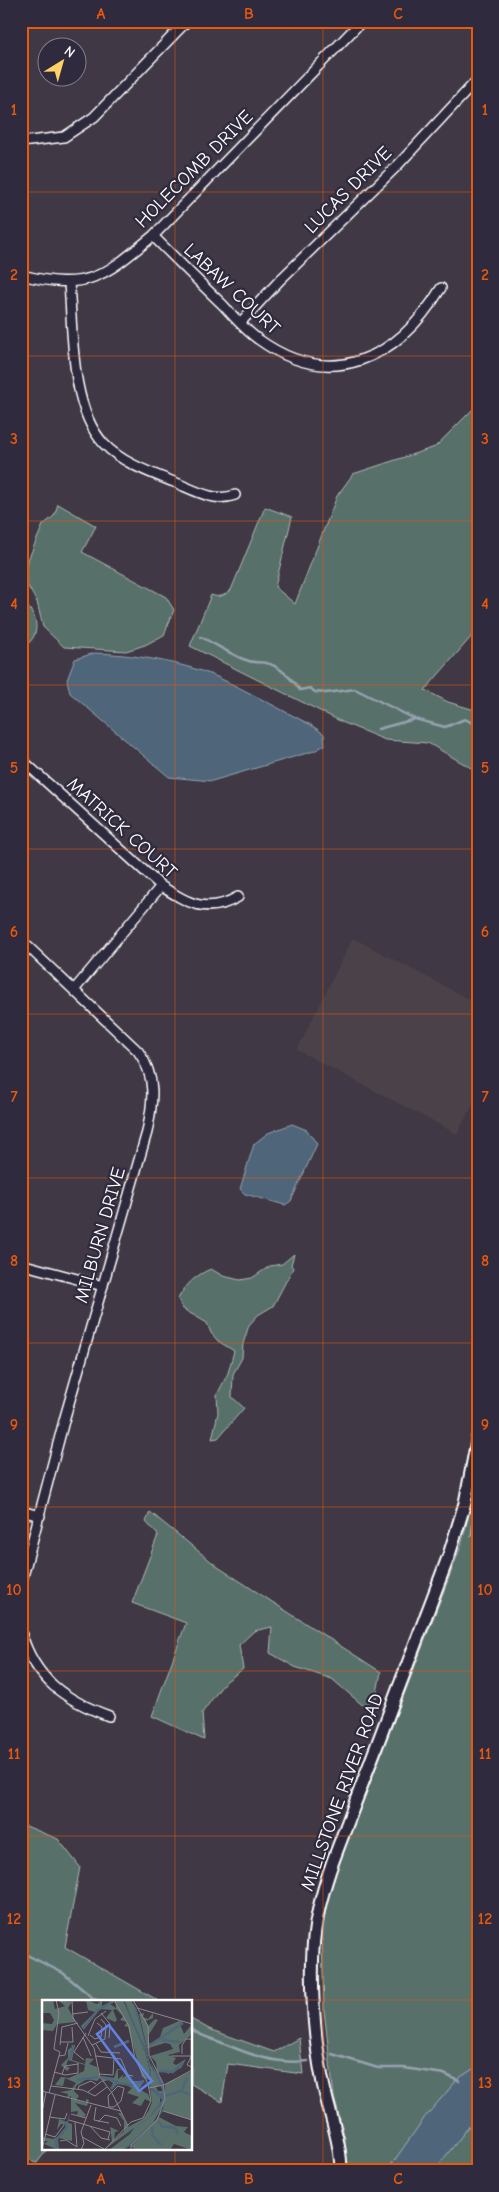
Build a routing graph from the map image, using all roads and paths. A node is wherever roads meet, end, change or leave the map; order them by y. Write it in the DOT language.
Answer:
graph roads {
  1 [pos="187,21"];
  2 [pos="362,21"];
  3 [pos="478,79"];
  4 [pos="21,142"];
  5 [pos="152,236"];
  6 [pos="21,275"];
  7 [pos="69,283"];
  8 [pos="441,288"];
  9 [pos="240,323"];
  10 [pos="236,495"];
  11 [pos="21,759"];
  12 [pos="161,886"];
  13 [pos="238,897"];
  14 [pos="21,940"];
  15 [pos="74,990"];
  16 [pos="21,1264"];
  17 [pos="102,1286"];
  18 [pos="478,1436"];
  19 [pos="21,1511"];
  20 [pos="40,1516"];
  21 [pos="21,1584"];
  22 [pos="21,1632"];
  23 [pos="109,1716"];
  24 [pos="340,2171"];
  1 -- 4 [label="street"];
  2 -- 5 [label="street, HOLECOMB DRIVE"];
  3 -- 9 [label="street, LUCAS DRIVE"];
  5 -- 7 [label="street, HOLECOMB DRIVE"];
  5 -- 9 [label="street, LABAW COURT"];
  6 -- 7 [label="street, HOLECOMB DRIVE"];
  7 -- 10 [label="street"];
  8 -- 9 [label="street, LABAW COURT"];
  11 -- 12 [label="street, MATRICK COURT"];
  12 -- 13 [label="street, MATRICK COURT"];
  12 -- 15 [label="street"];
  14 -- 15 [label="street, MILBURN DRIVE"];
  15 -- 17 [label="street, MILBURN DRIVE"];
  16 -- 17 [label="street"];
  17 -- 20 [label="street, MILBURN DRIVE"];
  18 -- 24 [label="main road, MILLSTONE RIVER ROAD"];
  19 -- 20 [label="street"];
  20 -- 21 [label="street, MILBURN DRIVE"];
  22 -- 23 [label="street"];
}
